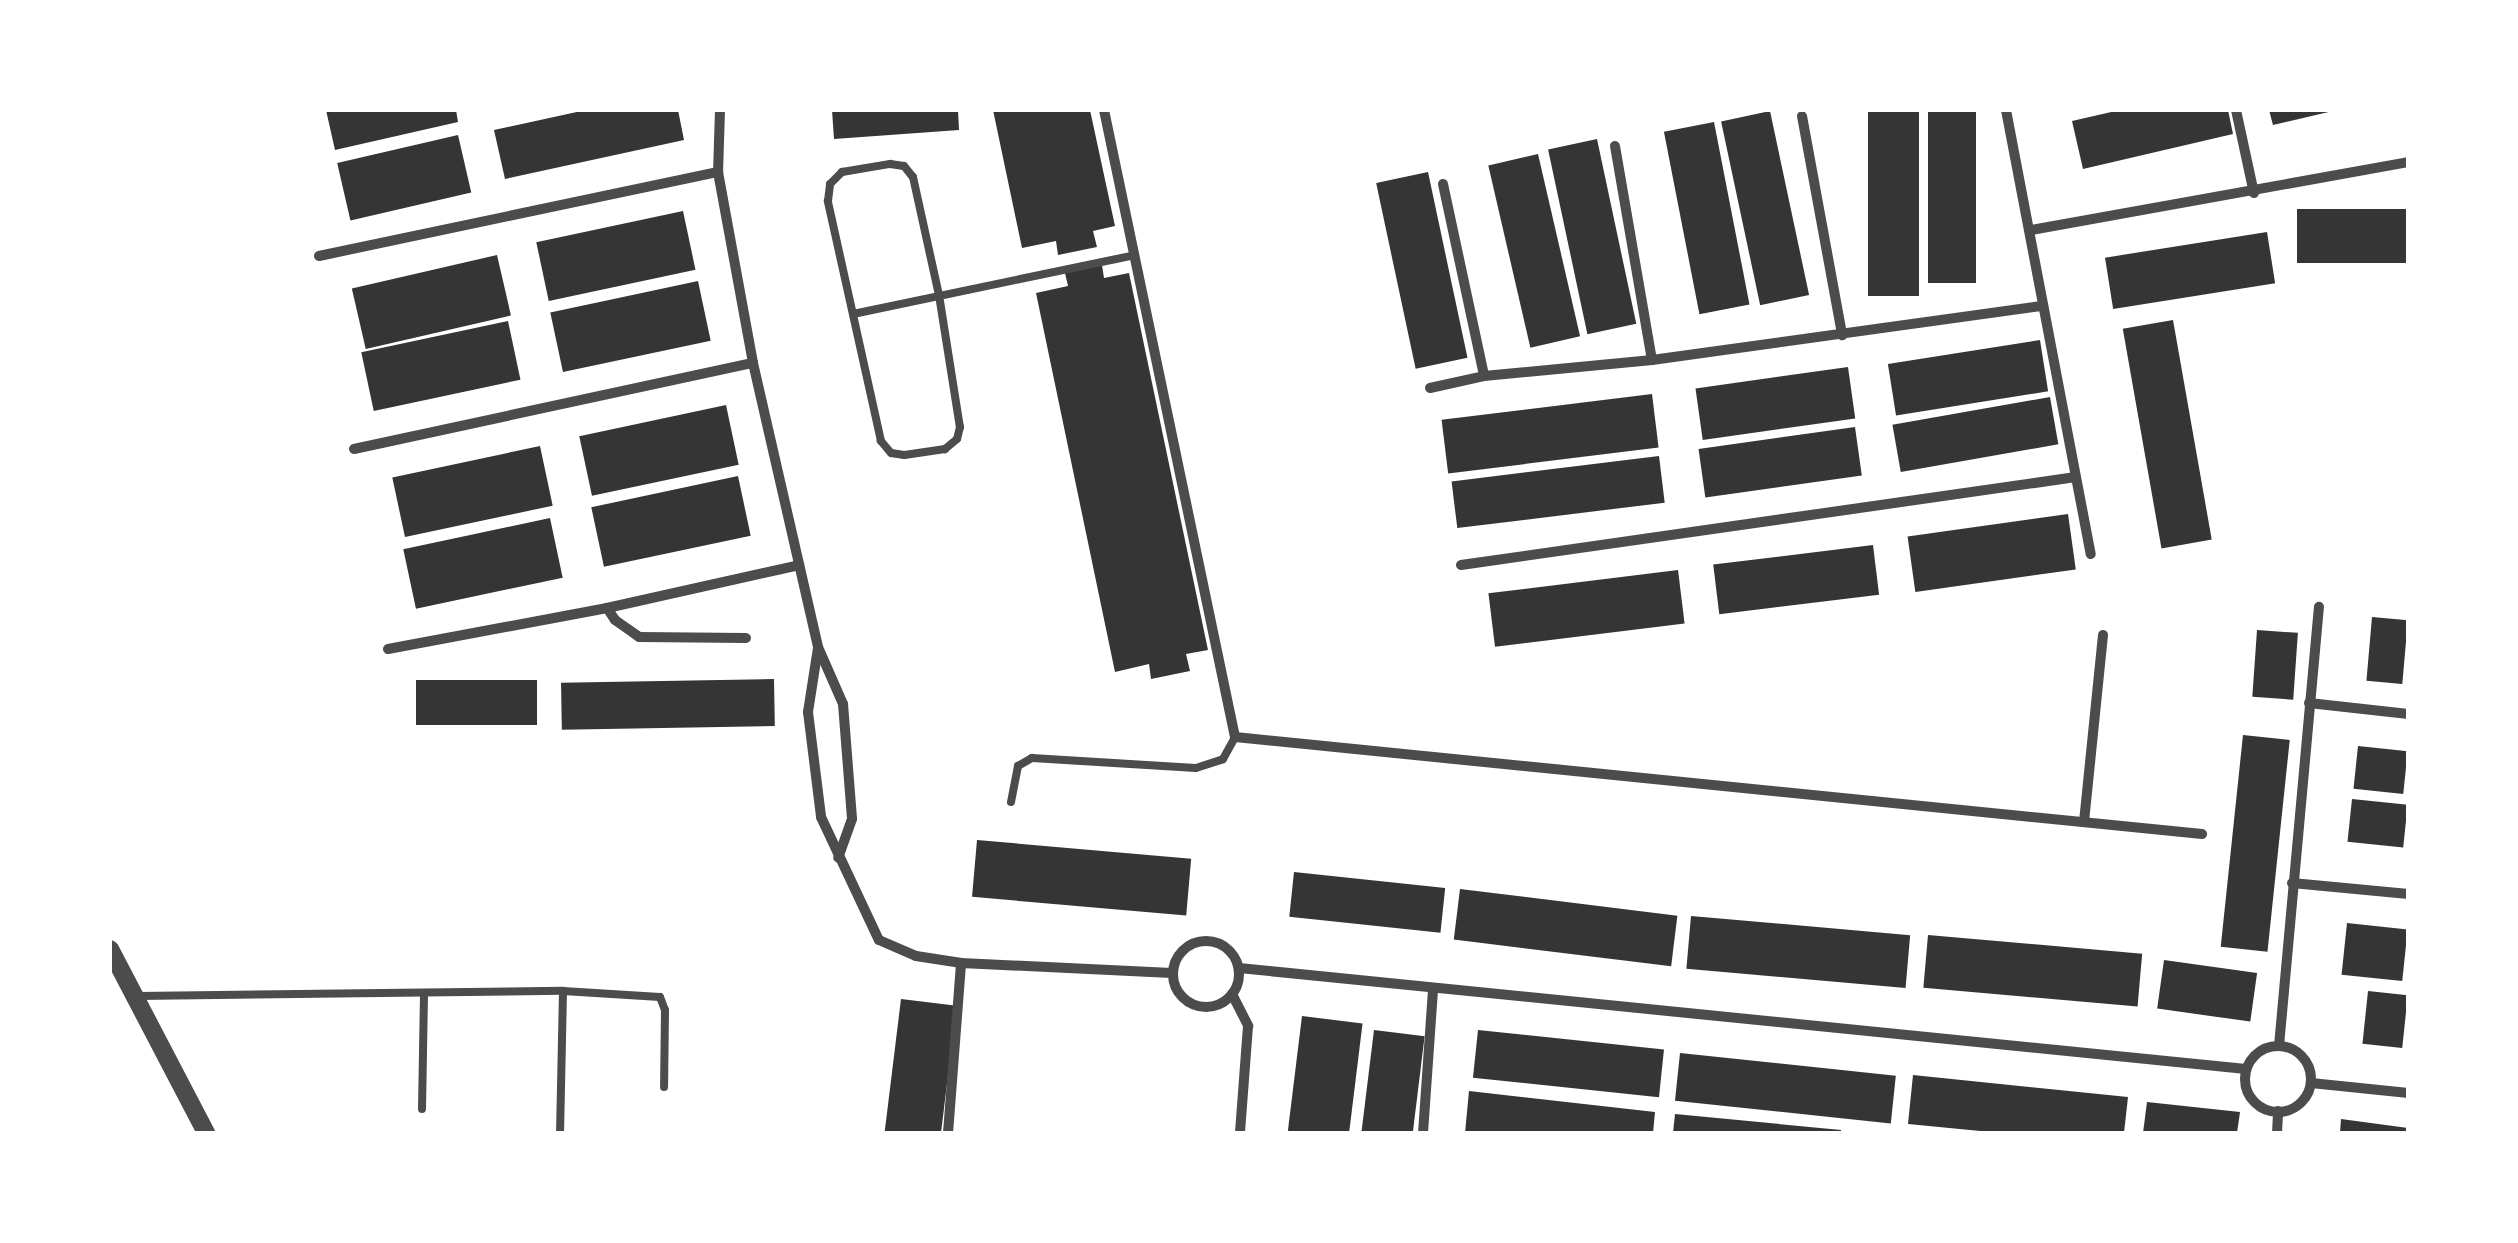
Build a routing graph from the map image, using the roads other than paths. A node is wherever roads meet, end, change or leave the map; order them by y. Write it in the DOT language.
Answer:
graph roads {
  1 [pos="720,110"];
  2 [pos="1104,110"];
  3 [pos="2006,110"];
  4 [pos="2236,110"];
  5 [pos="1802,116"];
  6 [pos="1616,146"];
  7 [pos="2408,162"];
  8 [pos="718,172"];
  9 [pos="1443,184"];
  10 [pos="2254,193"];
  11 [pos="2030,230"];
  12 [pos="1135,255"];
  13 [pos="319,256"];
  14 [pos="940,295"];
  15 [pos="2043,306"];
  16 [pos="854,314"];
  17 [pos="1842,335"];
  18 [pos="1652,360"];
  19 [pos="753,363"];
  20 [pos="1484,376"];
  21 [pos="1430,388"];
  22 [pos="354,449"];
  23 [pos="2076,477"];
  24 [pos="2091,554"];
  25 [pos="799,565"];
  26 [pos="1460,565"];
  27 [pos="2319,606"];
  28 [pos="607,608"];
  29 [pos="2103,636"];
  30 [pos="746,638"];
  31 [pos="818,647"];
  32 [pos="388,649"];
  33 [pos="2309,702"];
  34 [pos="2408,714"];
  35 [pos="1235,738"];
  36 [pos="1011,802"];
  37 [pos="2084,822"];
  38 [pos="2202,834"];
  39 [pos="838,858"];
  40 [pos="2292,882"];
  41 [pos="2408,894"];
  42 [pos="110,949"];
  43 [pos="961,963"];
  44 [pos="1239,968"];
  45 [pos="1172,973"];
  46 [pos="1434,989"];
  47 [pos="564,991"];
  48 [pos="424,993"];
  49 [pos="1232,994"];
  50 [pos="138,996"];
  51 [pos="2279,1046"];
  52 [pos="2246,1070"];
  53 [pos="2311,1083"];
  54 [pos="664,1087"];
  55 [pos="2408,1092"];
  56 [pos="422,1108"];
  57 [pos="2278,1112"];
  58 [pos="206,1133"];
  59 [pos="560,1133"];
  60 [pos="948,1133"];
  61 [pos="1240,1133"];
  62 [pos="1423,1133"];
  63 [pos="2277,1133"];
  1 -- 8 [label="street"];
  2 -- 12 [label="street"];
  3 -- 11 [label="street"];
  4 -- 10 [label="street"];
  5 -- 17 [label="street"];
  6 -- 18 [label="street"];
  7 -- 10 [label="street"];
  8 -- 13 [label="street"];
  8 -- 19 [label="street"];
  9 -- 20 [label="street"];
  10 -- 11 [label="street"];
  11 -- 15 [label="street"];
  12 -- 14 [label="lane"];
  12 -- 35 [label="street"];
  14 -- 16 [label="lane"];
  14 -- 16 [label="lane"];
  14 -- 16 [label="lane"];
  15 -- 17 [label="street"];
  15 -- 23 [label="street"];
  17 -- 18 [label="street"];
  18 -- 20 [label="street"];
  19 -- 22 [label="street"];
  19 -- 25 [label="street"];
  20 -- 21 [label="street"];
  23 -- 24 [label="street"];
  23 -- 26 [label="street"];
  25 -- 28 [label="street"];
  25 -- 31 [label="street"];
  27 -- 33 [label="street"];
  28 -- 30 [label="street"];
  28 -- 32 [label="street"];
  29 -- 37 [label="street"];
  31 -- 39 [label="street"];
  31 -- 39 [label="street"];
  33 -- 34 [label="street"];
  33 -- 40 [label="street"];
  35 -- 36 [label="lane"];
  35 -- 37 [label="street"];
  37 -- 38 [label="street"];
  39 -- 43 [label="street"];
  40 -- 41 [label="street"];
  40 -- 51 [label="street"];
  42 -- 50 [label="street"];
  43 -- 45 [label="street"];
  43 -- 60 [label="street"];
  44 -- 45 [label="street"];
  44 -- 46 [label="street"];
  44 -- 49 [label="street"];
  45 -- 49 [label="street"];
  46 -- 52 [label="street"];
  46 -- 62 [label="street"];
  47 -- 48 [label="lane"];
  47 -- 54 [label="lane"];
  47 -- 59 [label="lane"];
  48 -- 50 [label="lane"];
  48 -- 56 [label="lane"];
  49 -- 61 [label="street"];
  50 -- 58 [label="street"];
  51 -- 52 [label="street"];
  51 -- 53 [label="street"];
  52 -- 57 [label="street"];
  53 -- 55 [label="street"];
  53 -- 57 [label="street"];
  57 -- 63 [label="street"];
}
